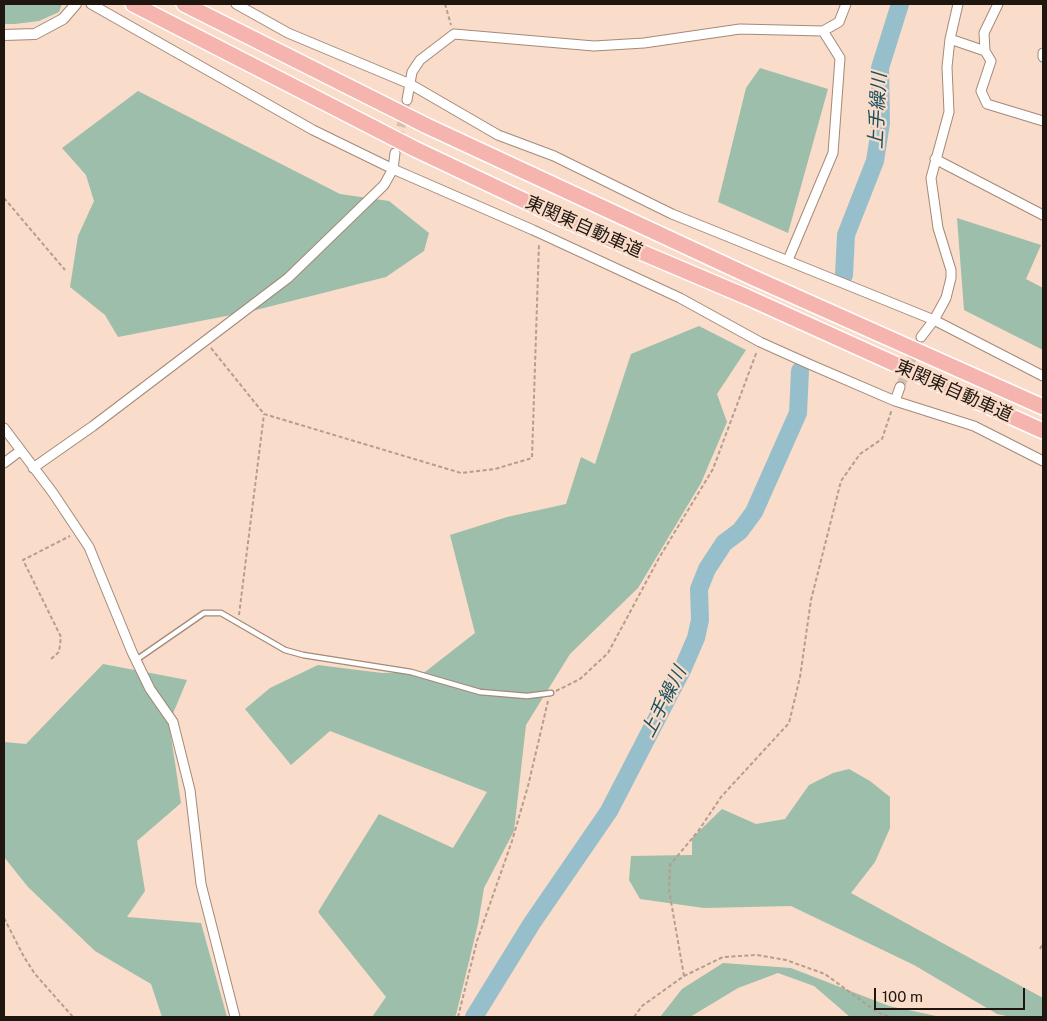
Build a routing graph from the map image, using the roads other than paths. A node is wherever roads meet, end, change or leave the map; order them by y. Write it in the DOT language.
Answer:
graph roads {
  1 [pos="76,4"];
  2 [pos="91,4"];
  3 [pos="133,4"];
  4 [pos="184,4"];
  5 [pos="236,4"];
  6 [pos="846,4"];
  7 [pos="958,4"];
  8 [pos="998,4"];
  9 [pos="823,31"];
  10 [pos="4,34"];
  11 [pos="950,39"];
  12 [pos="985,51"];
  13 [pos="1043,53"];
  14 [pos="1043,58"];
  15 [pos="410,84"];
  16 [pos="407,100"];
  17 [pos="1043,121"];
  18 [pos="395,152"];
  19 [pos="934,160"];
  20 [pos="393,169"];
  21 [pos="1043,215"];
  22 [pos="788,260"];
  23 [pos="934,320"];
  24 [pos="921,337"];
  25 [pos="1043,376"];
  26 [pos="900,388"];
  27 [pos="894,401"];
  28 [pos="1043,407"];
  29 [pos="4,428"];
  30 [pos="1043,431"];
  31 [pos="20,451"];
  32 [pos="1043,461"];
  33 [pos="4,463"];
  34 [pos="33,468"];
  35 [pos="136,660"];
  36 [pos="550,693"];
  37 [pos="234,1017"];
  1 -- 10 [label="street"];
  2 -- 20 [label="street"];
  3 -- 30 [label="highway, 東関東自動車道"];
  4 -- 28 [label="highway, 東関東自動車道"];
  5 -- 15 [label="street"];
  6 -- 9 [label="street"];
  7 -- 11 [label="street"];
  8 -- 12 [label="street"];
  9 -- 15 [label="street"];
  9 -- 22 [label="street"];
  11 -- 12 [label="street"];
  11 -- 19 [label="street"];
  12 -- 17 [label="street"];
  13 -- 14 [label="street"];
  15 -- 16 [label="street"];
  15 -- 22 [label="street"];
  18 -- 20 [label="street"];
  19 -- 21 [label="street"];
  19 -- 23 [label="street"];
  20 -- 27 [label="street"];
  20 -- 34 [label="street"];
  22 -- 23 [label="street"];
  23 -- 24 [label="street"];
  23 -- 25 [label="street"];
  26 -- 27 [label="street"];
  27 -- 32 [label="street"];
  29 -- 31 [label="street"];
  31 -- 33 [label="street"];
  31 -- 34 [label="street"];
  34 -- 35 [label="street"];
  35 -- 36 [label="lane"];
  35 -- 37 [label="street"];
}
